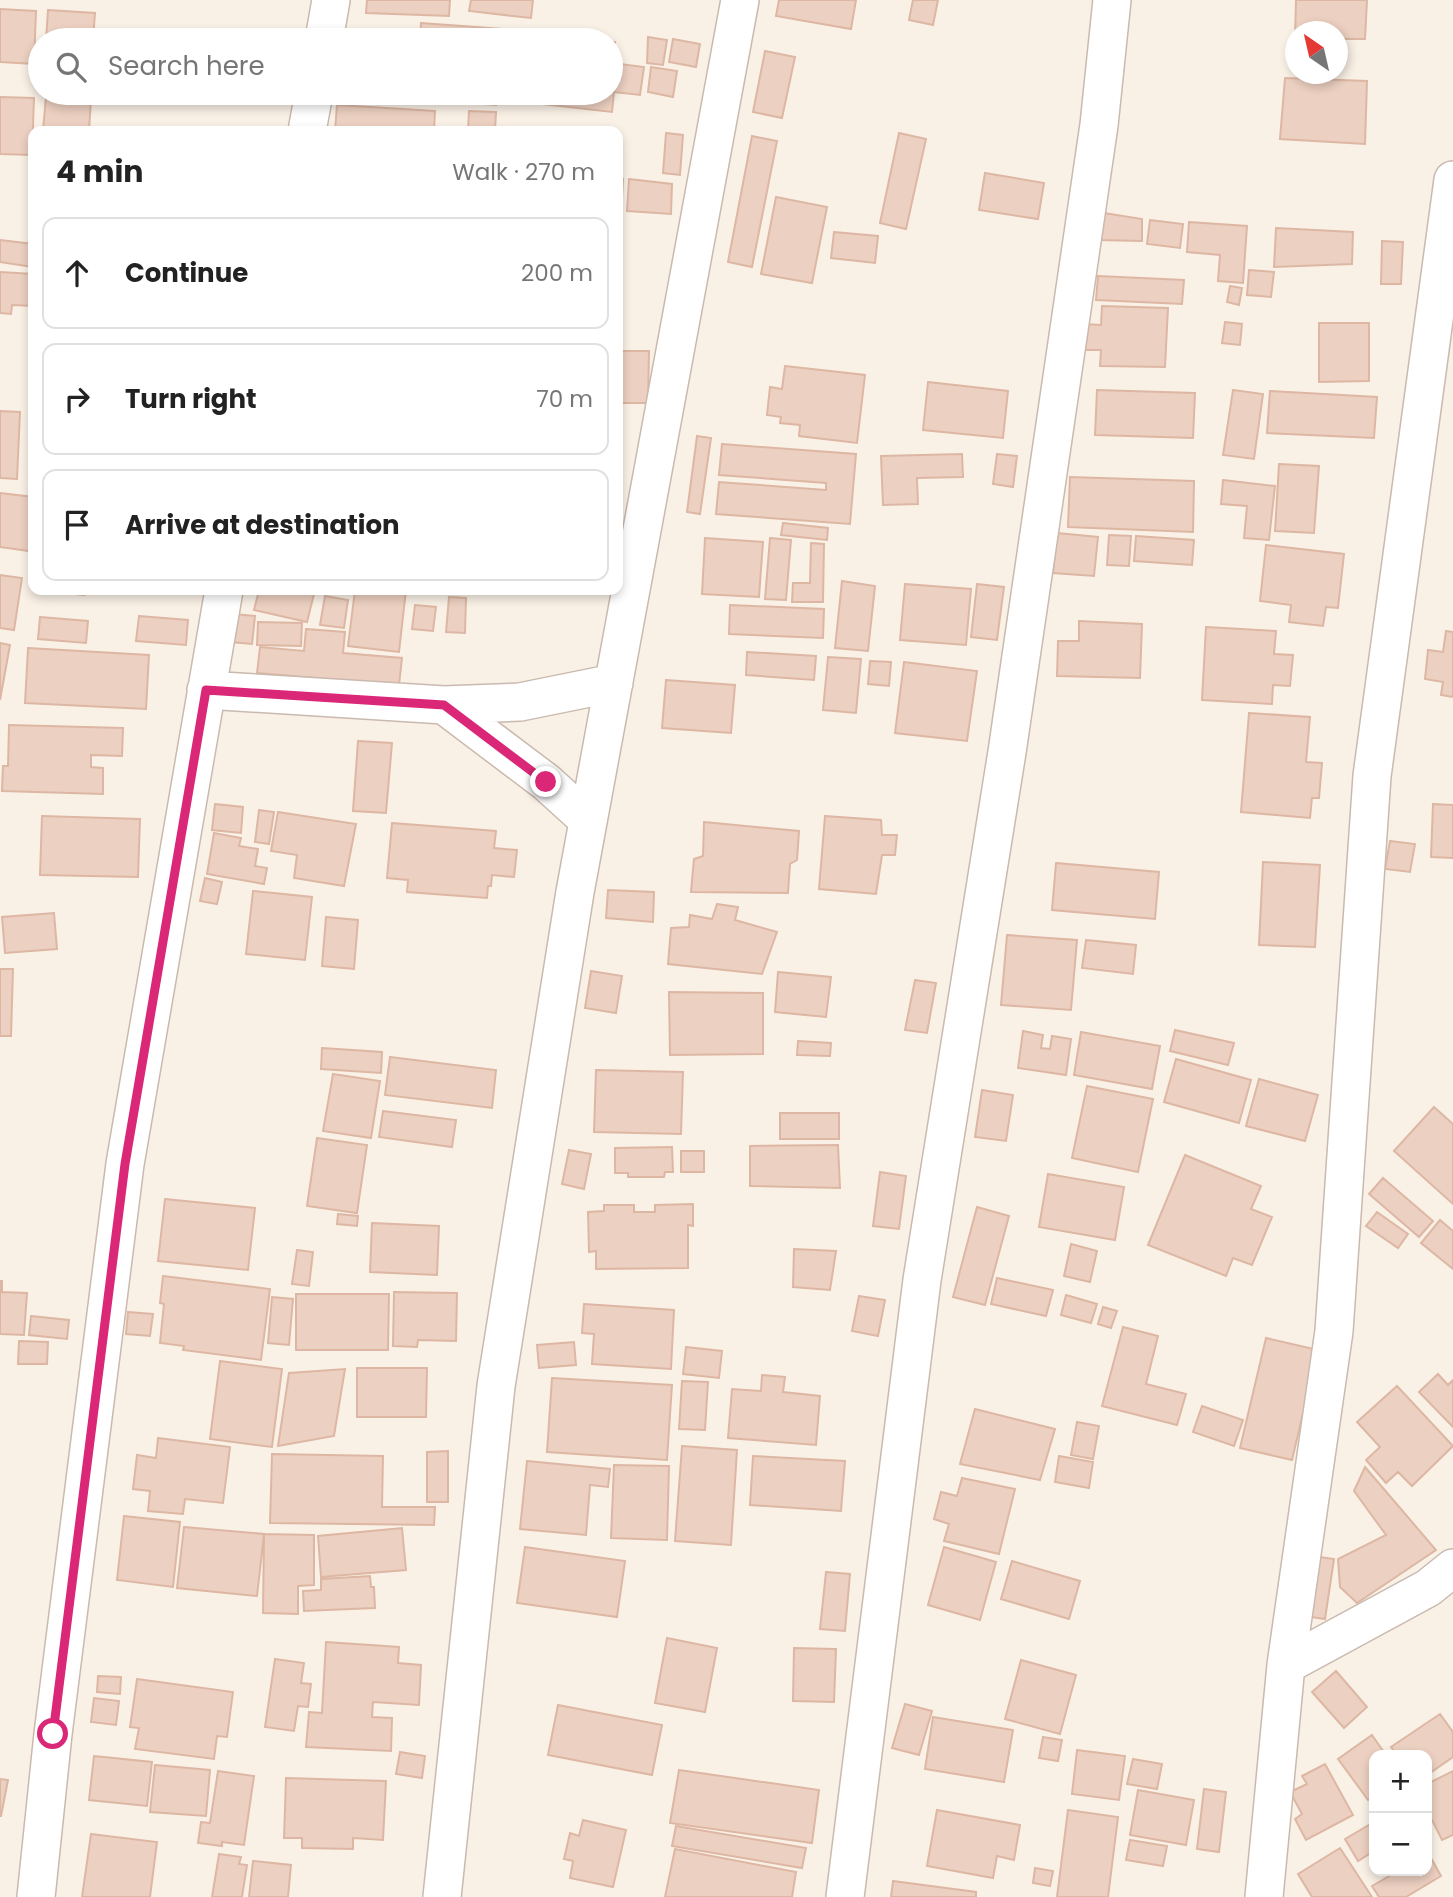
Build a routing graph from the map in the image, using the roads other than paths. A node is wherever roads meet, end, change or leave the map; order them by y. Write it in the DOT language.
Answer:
graph roads {
  1 [pos="331,0"];
  2 [pos="740,0"];
  3 [pos="1112,0"];
  4 [pos="326,28"];
  5 [pos="312,105"];
  6 [pos="308,126"];
  7 [pos="1453,180"];
  8 [pos="223,595"];
  9 [pos="614,683"];
  10 [pos="206,690"];
  11 [pos="444,705"];
  12 [pos="588,820"];
  13 [pos="1453,1568"];
  14 [pos="1286,1665"];
  15 [pos="36,1897"];
  16 [pos="442,1897"];
  17 [pos="845,1897"];
  18 [pos="1264,1897"];
  1 -- 4 [label="street"];
  2 -- 9 [label="street"];
  3 -- 17 [label="street"];
  5 -- 6 [label="street"];
  7 -- 14 [label="street"];
  8 -- 10 [label="street"];
  9 -- 11 [label="street"];
  9 -- 12 [label="street"];
  10 -- 11 [label="street"];
  10 -- 15 [label="street"];
  11 -- 12 [label="street"];
  12 -- 16 [label="street"];
  13 -- 14 [label="street"];
  14 -- 18 [label="street"];
}
